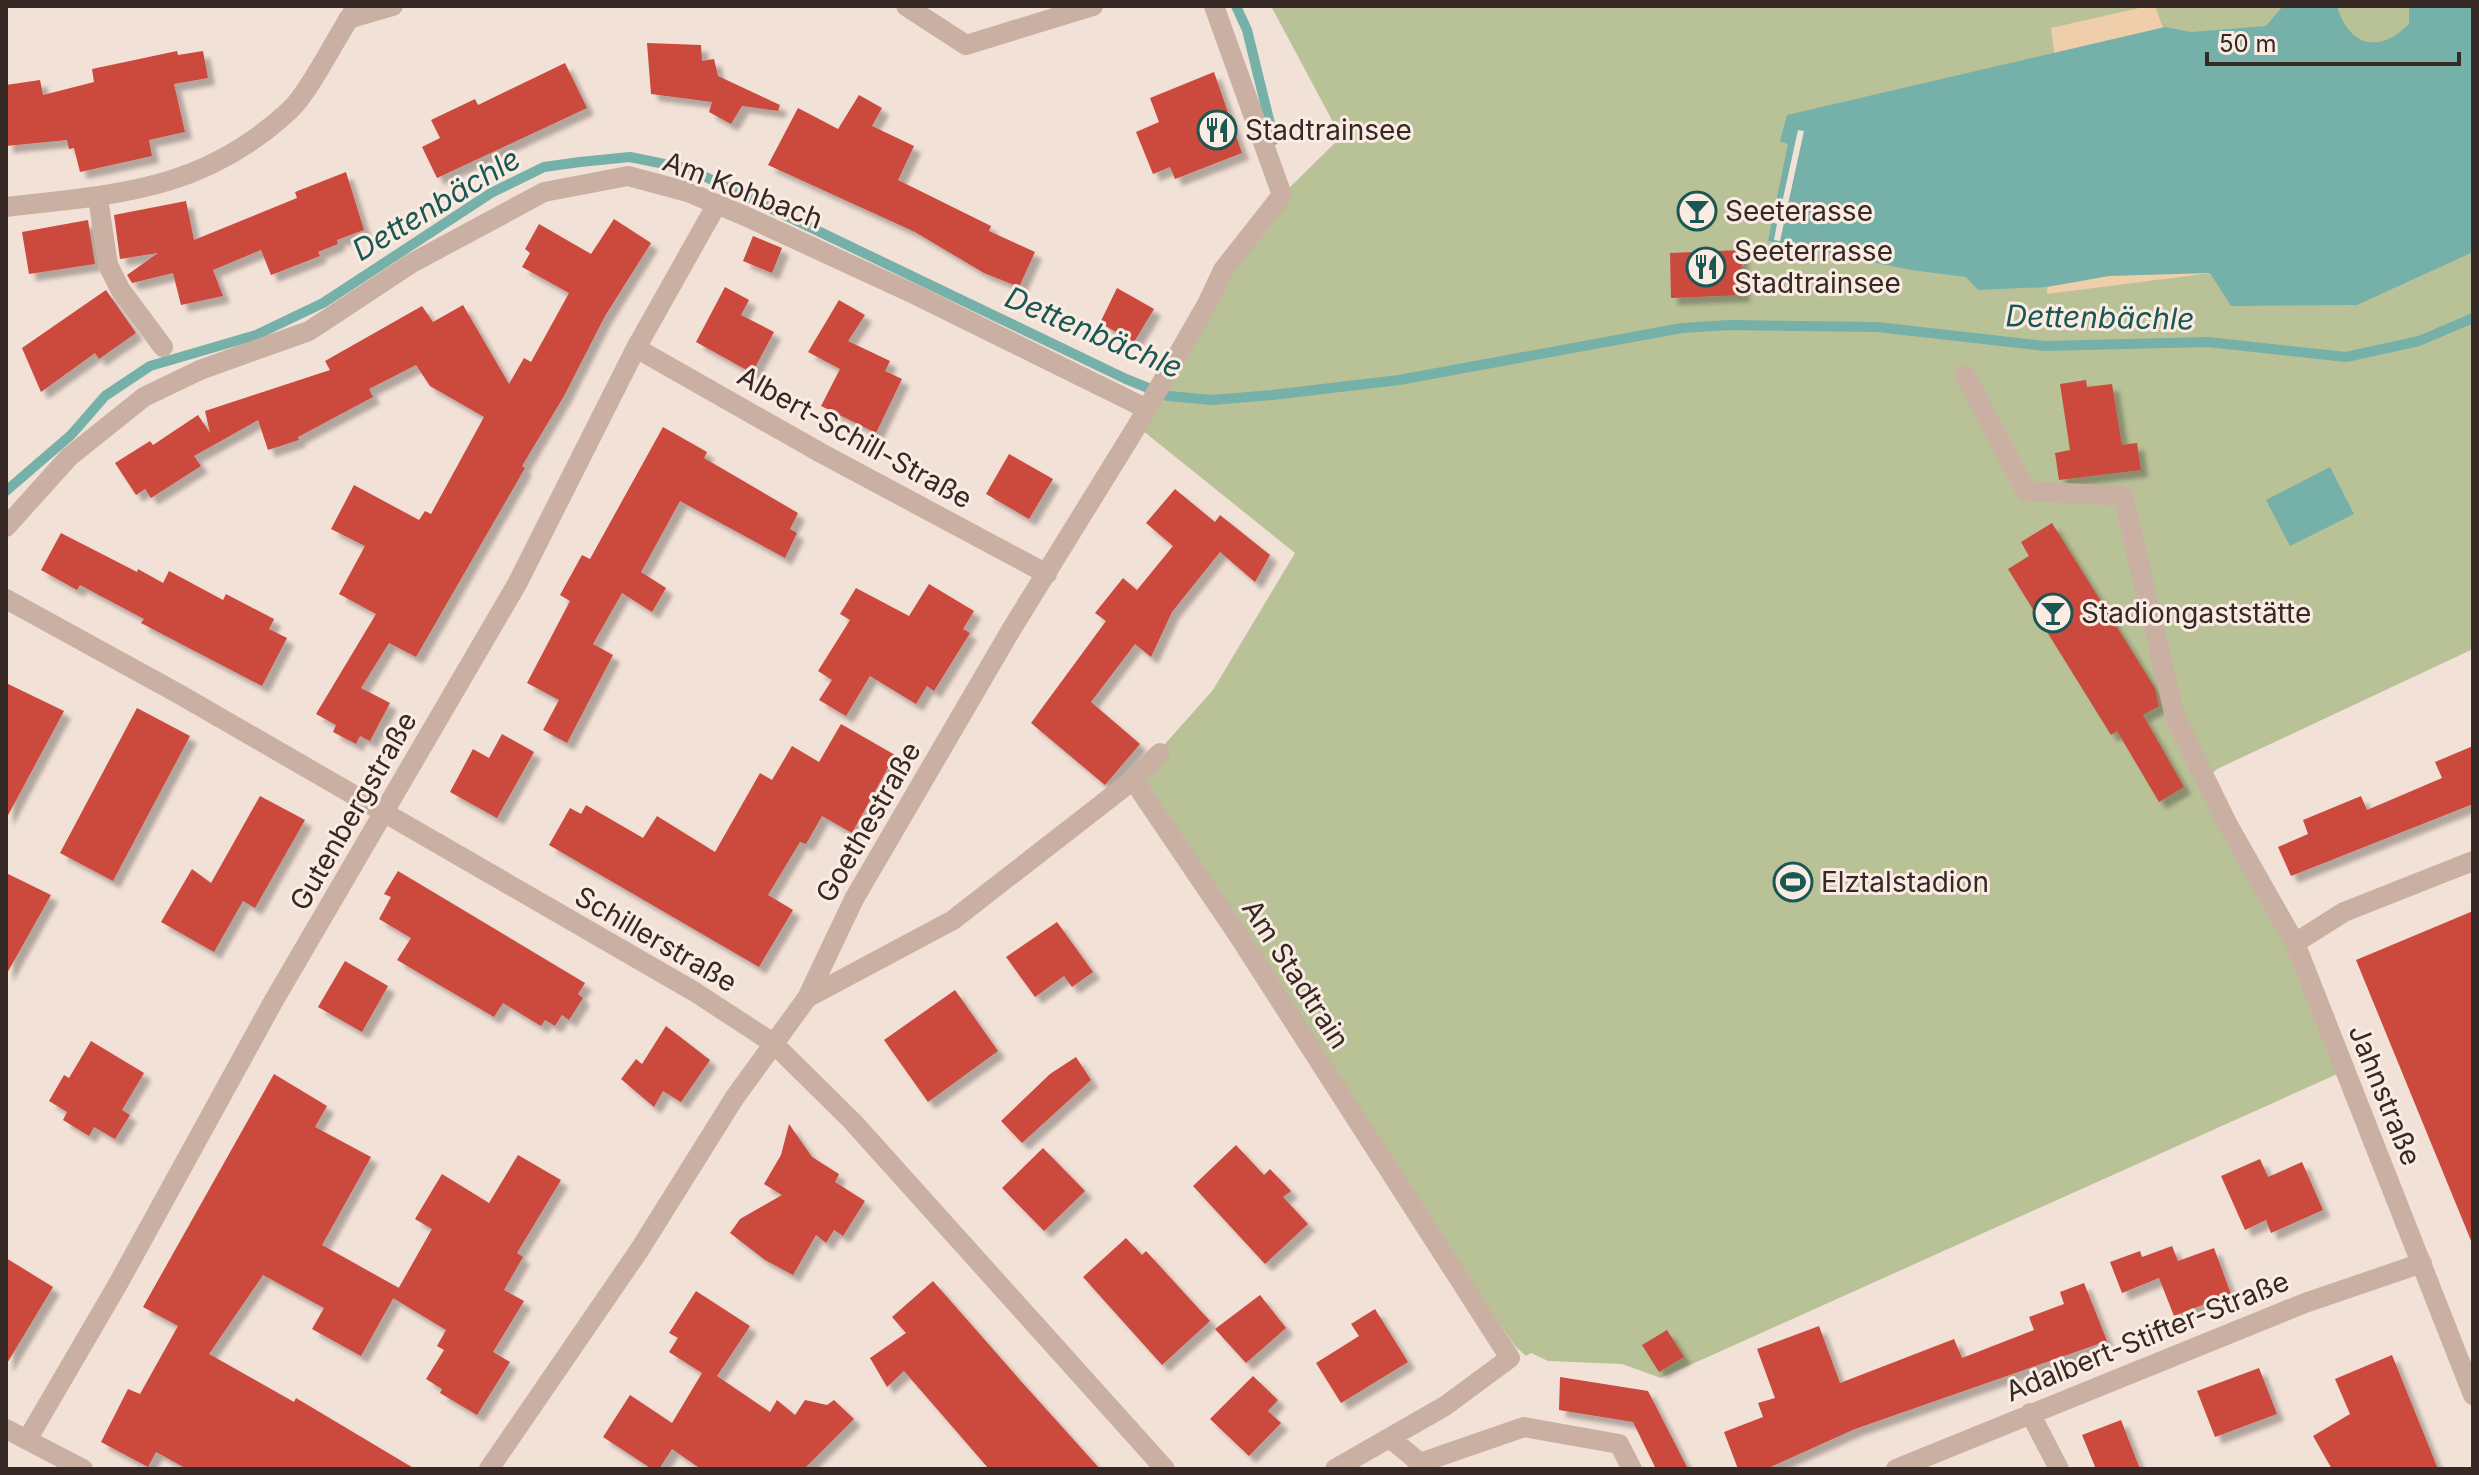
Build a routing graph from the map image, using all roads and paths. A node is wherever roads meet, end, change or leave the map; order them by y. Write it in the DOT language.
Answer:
graph roads {
  1 [pos="393,6"];
  2 [pos="906,6"];
  3 [pos="1093,6"];
  4 [pos="1214,6"];
  5 [pos="346,10"];
  6 [pos="98,198"];
  7 [pos="717,204"];
  8 [pos="6,207"];
  9 [pos="163,347"];
  10 [pos="636,348"];
  11 [pos="1965,375"];
  12 [pos="1152,396"];
  13 [pos="6,527"];
  14 [pos="1047,574"];
  15 [pos="6,599"];
  16 [pos="1160,753"];
  17 [pos="1133,780"];
  18 [pos="385,814"];
  19 [pos="2473,861"];
  20 [pos="2295,943"];
  21 [pos="807,998"];
  22 [pos="773,1043"];
  23 [pos="2422,1263"];
  24 [pos="2464,1344"];
  25 [pos="2473,1395"];
  26 [pos="2030,1413"];
  27 [pos="6,1429"];
  28 [pos="1390,1438"];
  29 [pos="27,1440"];
  30 [pos="83,1469"];
  31 [pos="489,1469"];
  32 [pos="1165,1469"];
  33 [pos="1335,1469"];
  34 [pos="1632,1469"];
  35 [pos="1896,1469"];
  36 [pos="2059,1469"];
  1 -- 5 [label="street"];
  2 -- 3 [label="street"];
  4 -- 12 [label="street, Goethestraße"];
  5 -- 6 [label="street"];
  6 -- 8 [label="street"];
  6 -- 9 [label="street"];
  7 -- 10 [label="street, Gutenbergstraße"];
  7 -- 12 [label="street, Am Kohbach"];
  7 -- 13 [label="street, Am Kohbach"];
  10 -- 14 [label="street, Albert-Schill-Straße"];
  10 -- 18 [label="street, Gutenbergstraße"];
  11 -- 20 [label="street, Jahnstraße"];
  12 -- 14 [label="street, Goethestraße"];
  14 -- 21 [label="street, Goethestraße"];
  15 -- 18 [label="street, Schillerstraße"];
  16 -- 17 [label="street"];
  17 -- 21 [label="street"];
  17 -- 28 [label="street, Am Stadtrain"];
  18 -- 22 [label="street, Schillerstraße"];
  18 -- 29 [label="street, Gutenbergstraße"];
  19 -- 20 [label="street"];
  20 -- 23 [label="street, Jahnstraße"];
  21 -- 22 [label="street, Goethestraße"];
  22 -- 31 [label="street, Goethestraße"];
  22 -- 32 [label="street, Schillerstraße"];
  23 -- 24 [label="street, Jahnstraße"];
  23 -- 26 [label="street, Adalbert-Stifter-Straße"];
  24 -- 25 [label="street, Jahnstraße"];
  26 -- 35 [label="street, Adalbert-Stifter-Straße"];
  26 -- 36 [label="street"];
  27 -- 29 [label="street"];
  28 -- 33 [label="street, Am Stadtrain"];
  28 -- 34 [label="street"];
  29 -- 30 [label="street"];
}
